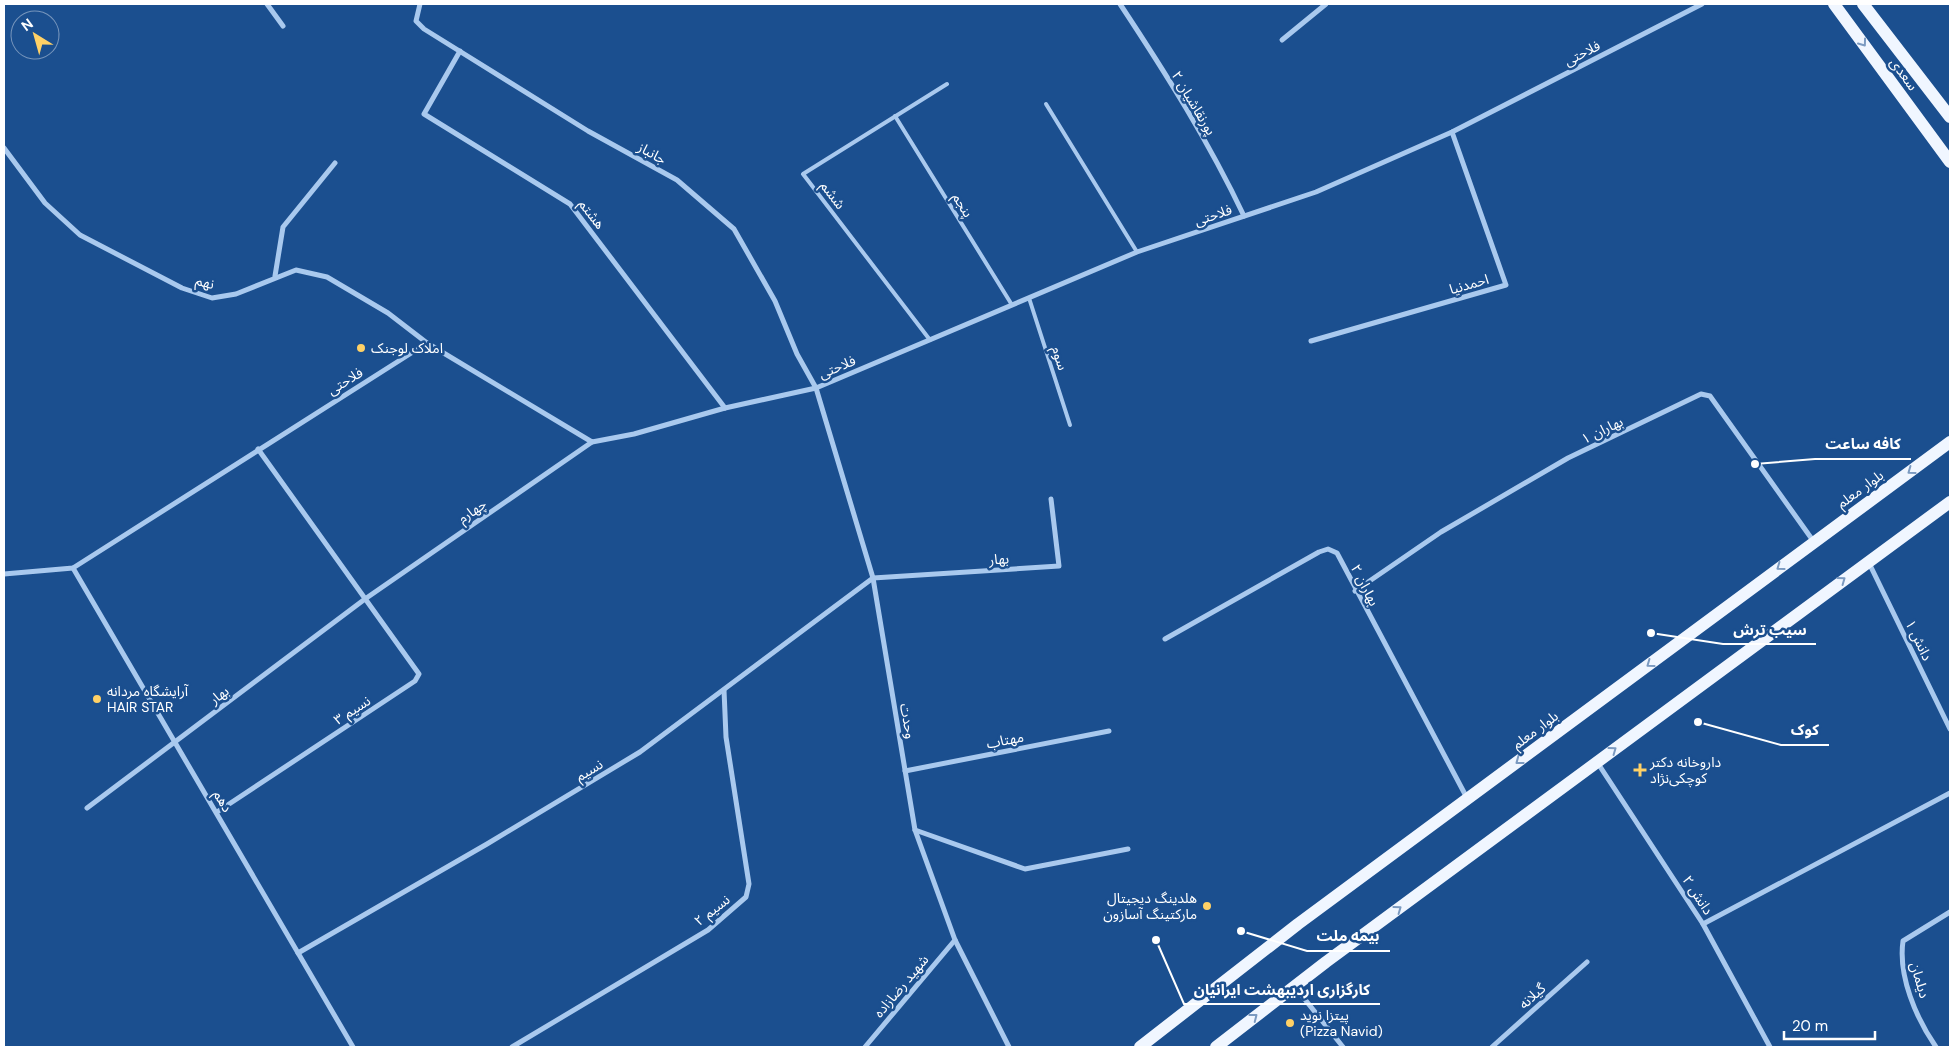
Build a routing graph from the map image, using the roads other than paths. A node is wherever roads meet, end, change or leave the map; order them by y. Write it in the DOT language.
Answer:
graph roads {
  1 [pos="267,4"];
  2 [pos="420,4"];
  3 [pos="1120,4"];
  4 [pos="1326,4"];
  5 [pos="1702,4"];
  6 [pos="1834,4"];
  7 [pos="1863,4"];
  8 [pos="283,26"];
  9 [pos="1282,40"];
  10 [pos="460,51"];
  11 [pos="947,84"];
  12 [pos="1046,104"];
  13 [pos="895,116"];
  14 [pos="1950,117"];
  15 [pos="1452,132"];
  16 [pos="4,148"];
  17 [pos="1950,162"];
  18 [pos="335,163"];
  19 [pos="1244,216"];
  20 [pos="1137,252"];
  21 [pos="275,276"];
  22 [pos="1030,298"];
  23 [pos="1012,305"];
  24 [pos="930,340"];
  25 [pos="1311,341"];
  26 [pos="428,343"];
  27 [pos="816,388"];
  28 [pos="724,408"];
  29 [pos="1070,425"];
  30 [pos="592,442"];
  31 [pos="1950,442"];
  32 [pos="258,449"];
  33 [pos="1051,499"];
  34 [pos="1950,502"];
  35 [pos="1814,542"];
  36 [pos="1868,561"];
  37 [pos="73,568"];
  38 [pos="4,574"];
  39 [pos="872,578"];
  40 [pos="1355,591"];
  41 [pos="365,599"];
  42 [pos="1165,639"];
  43 [pos="724,690"];
  44 [pos="1950,729"];
  45 [pos="1109,730"];
  46 [pos="175,742"];
  47 [pos="1597,762"];
  48 [pos="905,771"];
  49 [pos="1950,793"];
  50 [pos="1468,799"];
  51 [pos="87,808"];
  52 [pos="217,812"];
  53 [pos="915,830"];
  54 [pos="1128,849"];
  55 [pos="1950,912"];
  56 [pos="1703,924"];
  57 [pos="955,940"];
  58 [pos="298,953"];
  59 [pos="1587,962"];
  60 [pos="1295,986"];
  61 [pos="353,1047"];
  62 [pos="512,1047"];
  63 [pos="865,1047"];
  64 [pos="1009,1047"];
  65 [pos="1140,1047"];
  66 [pos="1216,1047"];
  67 [pos="1343,1047"];
  68 [pos="1492,1047"];
  69 [pos="1770,1047"];
  70 [pos="1936,1047"];
  1 -- 8 [label="street"];
  2 -- 10 [label="street, جانباز"];
  3 -- 19 [label="street, پورنقاشیان ۲"];
  4 -- 9 [label="street"];
  5 -- 15 [label="street, فلاحتی"];
  6 -- 17 [label="main road, سعدی, one-way"];
  7 -- 14 [label="main road"];
  10 -- 27 [label="street, جانباز"];
  10 -- 28 [label="street, هشتم"];
  11 -- 13 [label="lane, ششم"];
  12 -- 20 [label="lane"];
  13 -- 23 [label="lane, پنجم"];
  13 -- 24 [label="lane, ششم"];
  15 -- 19 [label="street, فلاحتی"];
  15 -- 25 [label="street, احمدنیا"];
  16 -- 21 [label="street, نهم"];
  18 -- 21 [label="street"];
  19 -- 20 [label="street, فلاحتی"];
  20 -- 22 [label="street, فلاحتی"];
  21 -- 26 [label="street, نهم"];
  22 -- 23 [label="street, فلاحتی"];
  22 -- 29 [label="lane, سوم"];
  23 -- 24 [label="street, فلاحتی"];
  24 -- 27 [label="street, فلاحتی"];
  26 -- 30 [label="street"];
  26 -- 32 [label="street, فلاحتی"];
  27 -- 28 [label="street, فلاحتی"];
  27 -- 39 [label="street, وحدت"];
  28 -- 30 [label="street, فلاحتی"];
  30 -- 41 [label="street, چهارم"];
  31 -- 35 [label="main road, بلوار معلم, one-way"];
  32 -- 37 [label="street, فلاحتی"];
  32 -- 41 [label="street"];
  33 -- 39 [label="street, بهار"];
  34 -- 36 [label="main road"];
  35 -- 40 [label="street, بهاران ۱"];
  35 -- 50 [label="main road, بلوار معلم, one-way"];
  36 -- 44 [label="street, دانش ۱"];
  47 -- 36 [label="main road, one-way"];
  37 -- 38 [label="street, فلاحتی"];
  37 -- 46 [label="street, دهم"];
  39 -- 43 [label="street, نسیم"];
  39 -- 48 [label="street, وحدت"];
  40 -- 42 [label="street, بهاران ۲"];
  40 -- 50 [label="street, بهاران ۲"];
  41 -- 46 [label="street, بهار"];
  41 -- 52 [label="street, نسیم ۳"];
  43 -- 58 [label="street, نسیم"];
  43 -- 62 [label="street, نسیم ٢"];
  45 -- 48 [label="street, مهتاب"];
  46 -- 51 [label="street, بهار"];
  46 -- 52 [label="street, دهم"];
  47 -- 56 [label="street, دانش ۲"];
  60 -- 47 [label="main road, one-way"];
  48 -- 53 [label="street, وحدت"];
  49 -- 56 [label="street"];
  50 -- 65 [label="main road, بلوار معلم"];
  52 -- 58 [label="street, دهم"];
  53 -- 54 [label="street"];
  53 -- 57 [label="street, وحدت"];
  55 -- 70 [label="street, دیلمان"];
  56 -- 69 [label="street, دانش ۲"];
  57 -- 63 [label="street, شهید رضازاده"];
  57 -- 64 [label="street, وحدت"];
  58 -- 61 [label="street, دهم"];
  59 -- 68 [label="street, گیلانه"];
  66 -- 60 [label="main road, one-way"];
  60 -- 67 [label="street"];
}
